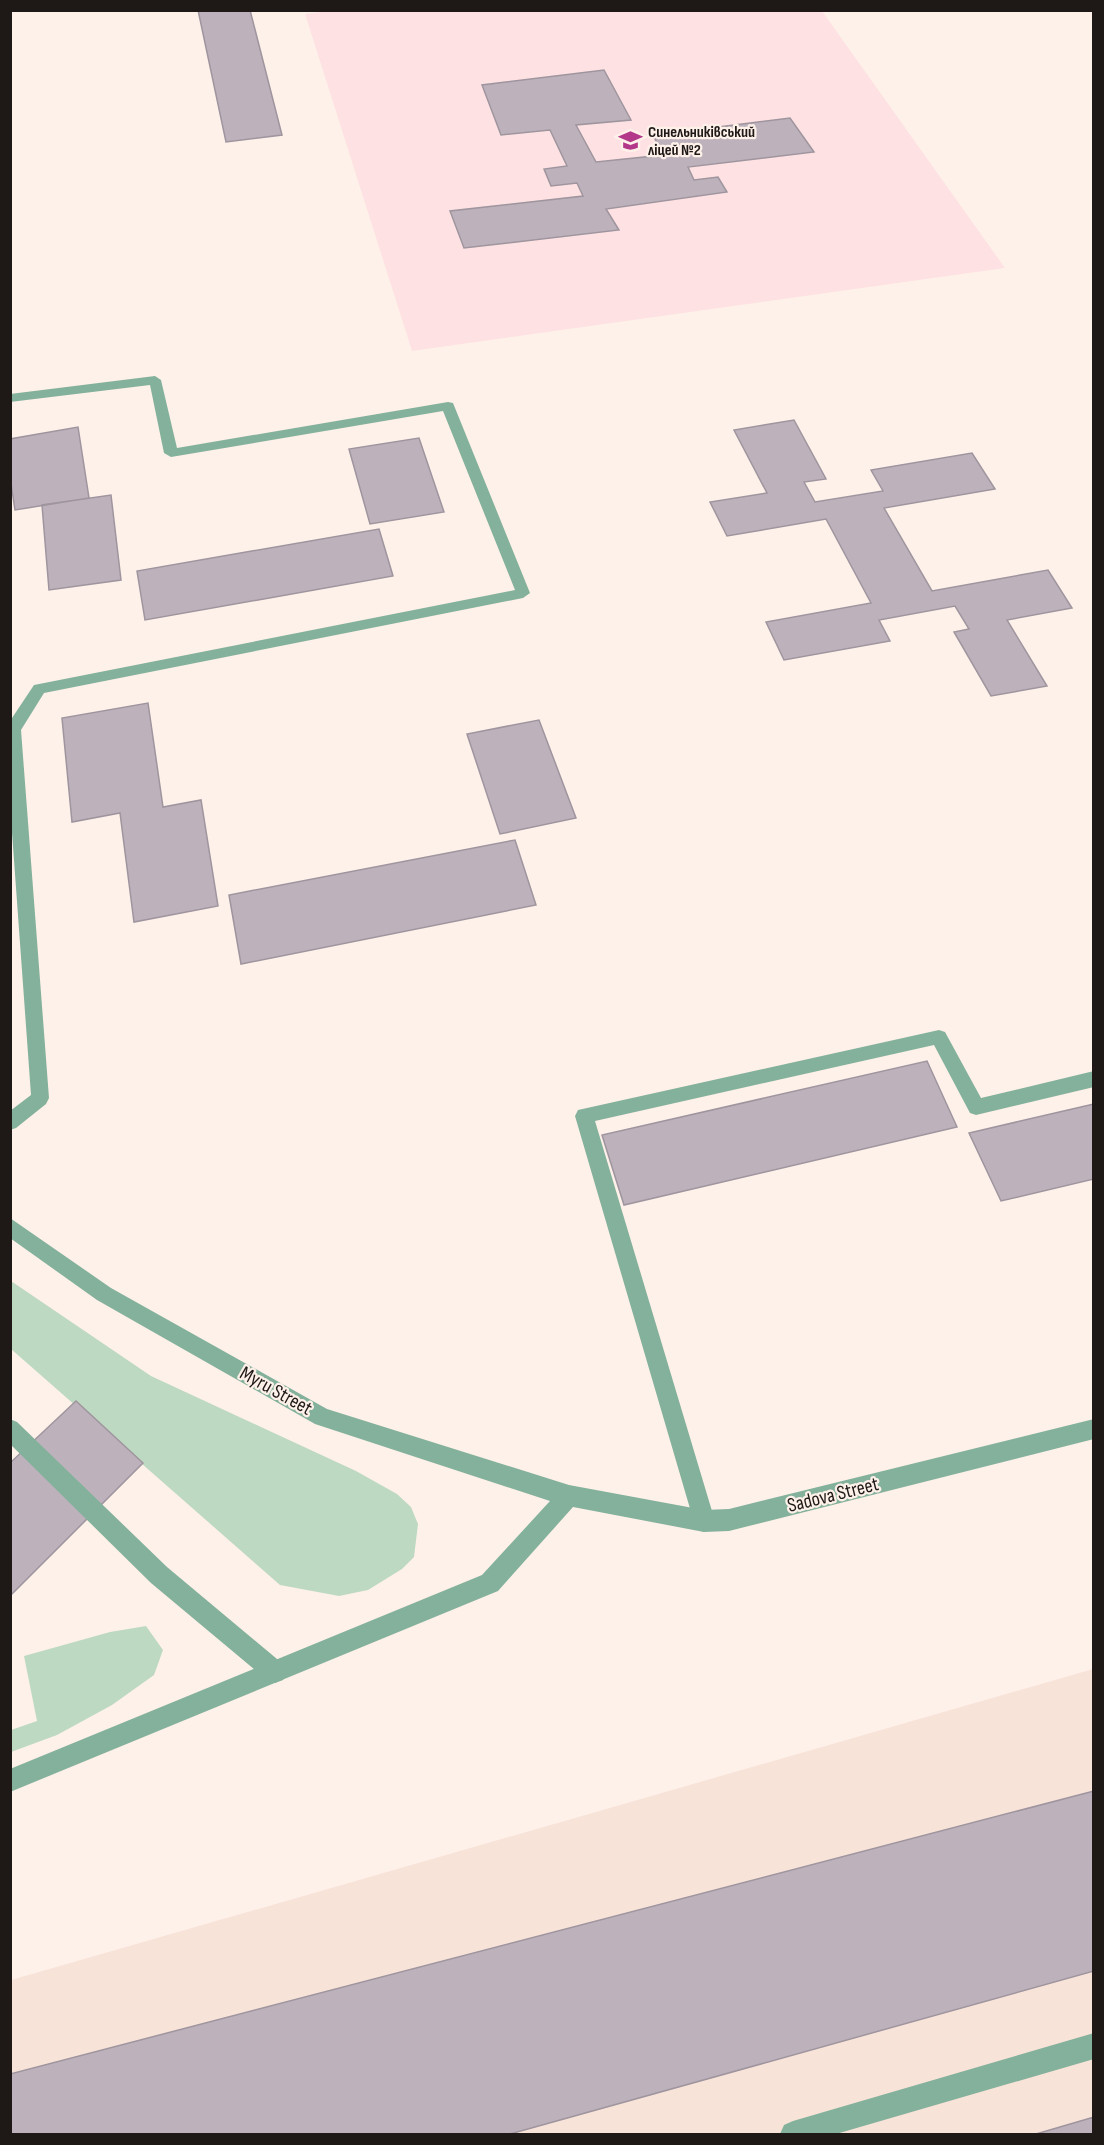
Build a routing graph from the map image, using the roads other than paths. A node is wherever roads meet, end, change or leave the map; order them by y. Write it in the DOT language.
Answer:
graph roads {
  1 [pos="10,398"];
  2 [pos="1094,1079"];
  3 [pos="10,1122"];
  4 [pos="10,1226"];
  5 [pos="1094,1428"];
  6 [pos="10,1429"];
  7 [pos="569,1496"];
  8 [pos="704,1521"];
  9 [pos="275,1672"];
  10 [pos="10,1782"];
  11 [pos="1094,2046"];
  12 [pos="793,2134"];
  1 -- 3 [label="street"];
  2 -- 8 [label="street"];
  4 -- 7 [label="street, Myru Street"];
  5 -- 8 [label="street, Sadova Street"];
  6 -- 9 [label="street"];
  7 -- 8 [label="street, Sadova Street"];
  7 -- 9 [label="street"];
  9 -- 10 [label="street"];
  11 -- 12 [label="street"];
}
